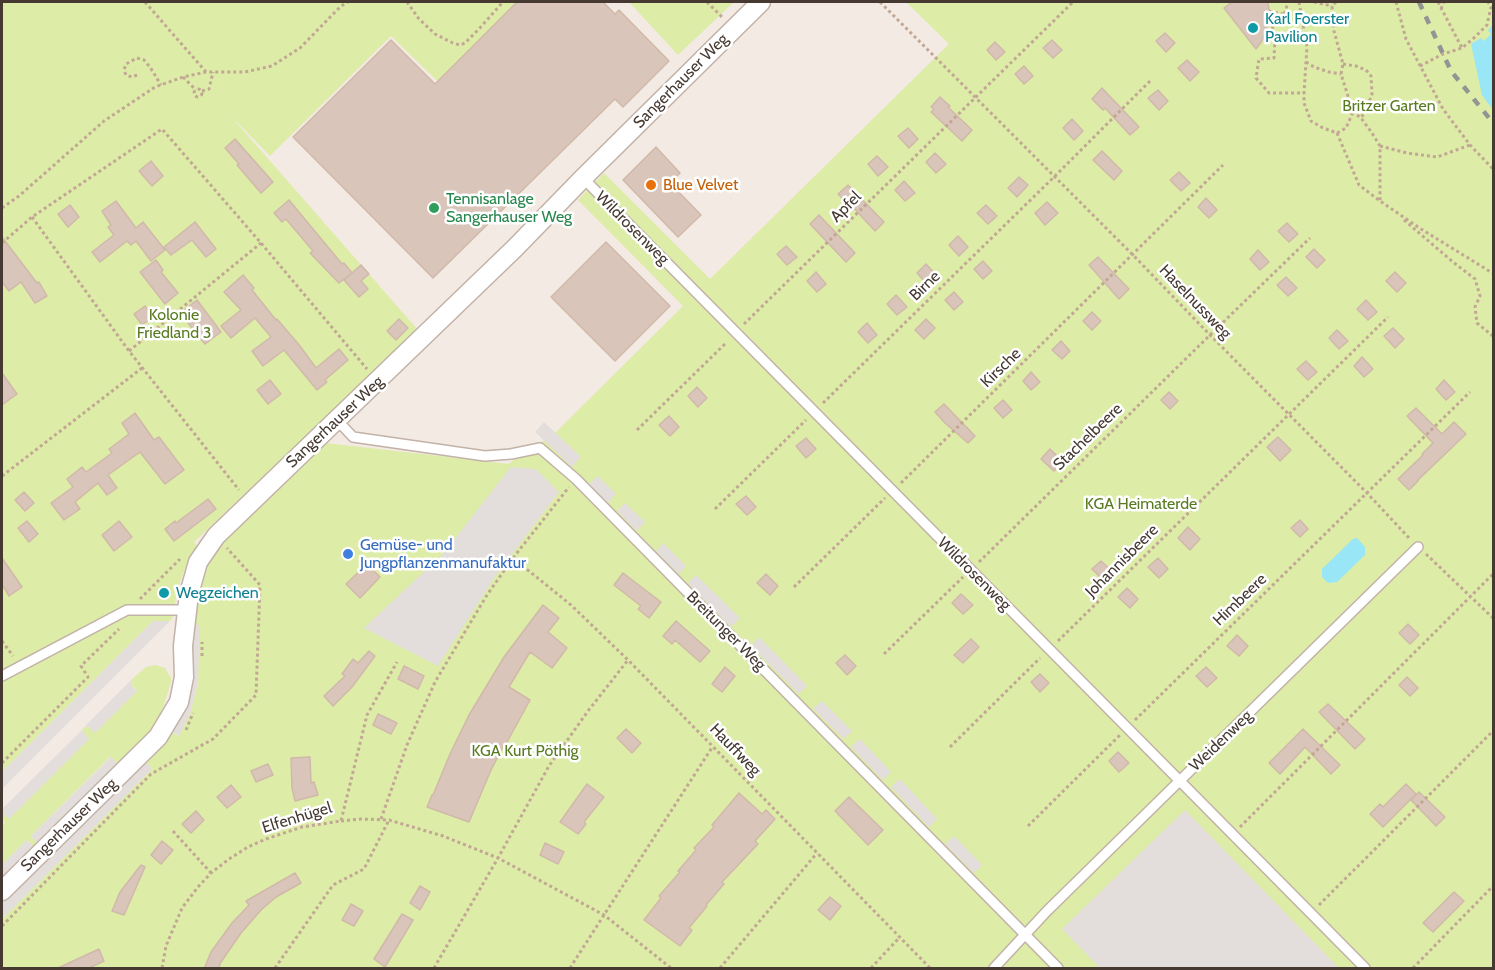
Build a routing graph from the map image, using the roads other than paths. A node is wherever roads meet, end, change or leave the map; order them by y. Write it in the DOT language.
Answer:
graph roads {
  1 [pos="761,2"];
  2 [pos="583,178"];
  3 [pos="337,420"];
  4 [pos="1418,547"];
  5 [pos="187,610"];
  6 [pos="2,676"];
  7 [pos="1179,782"];
  8 [pos="2,891"];
  9 [pos="1024,935"];
  10 [pos="994,969"];
  11 [pos="1058,969"];
  12 [pos="1365,969"];
  1 -- 2 [label="street, Sangerhauser Weg"];
  2 -- 3 [label="street, Sangerhauser Weg"];
  2 -- 7 [label="lane, Wildrosenweg"];
  3 -- 5 [label="street, Sangerhauser Weg"];
  3 -- 9 [label="lane, Breitunger Weg"];
  4 -- 7 [label="lane, Weidenweg"];
  5 -- 6 [label="lane"];
  5 -- 8 [label="street, Sangerhauser Weg"];
  7 -- 9 [label="lane, Weidenweg"];
  7 -- 12 [label="lane, Wildrosenweg"];
  9 -- 10 [label="lane, Weidenweg"];
  9 -- 11 [label="lane, Breitunger Weg"];
}
